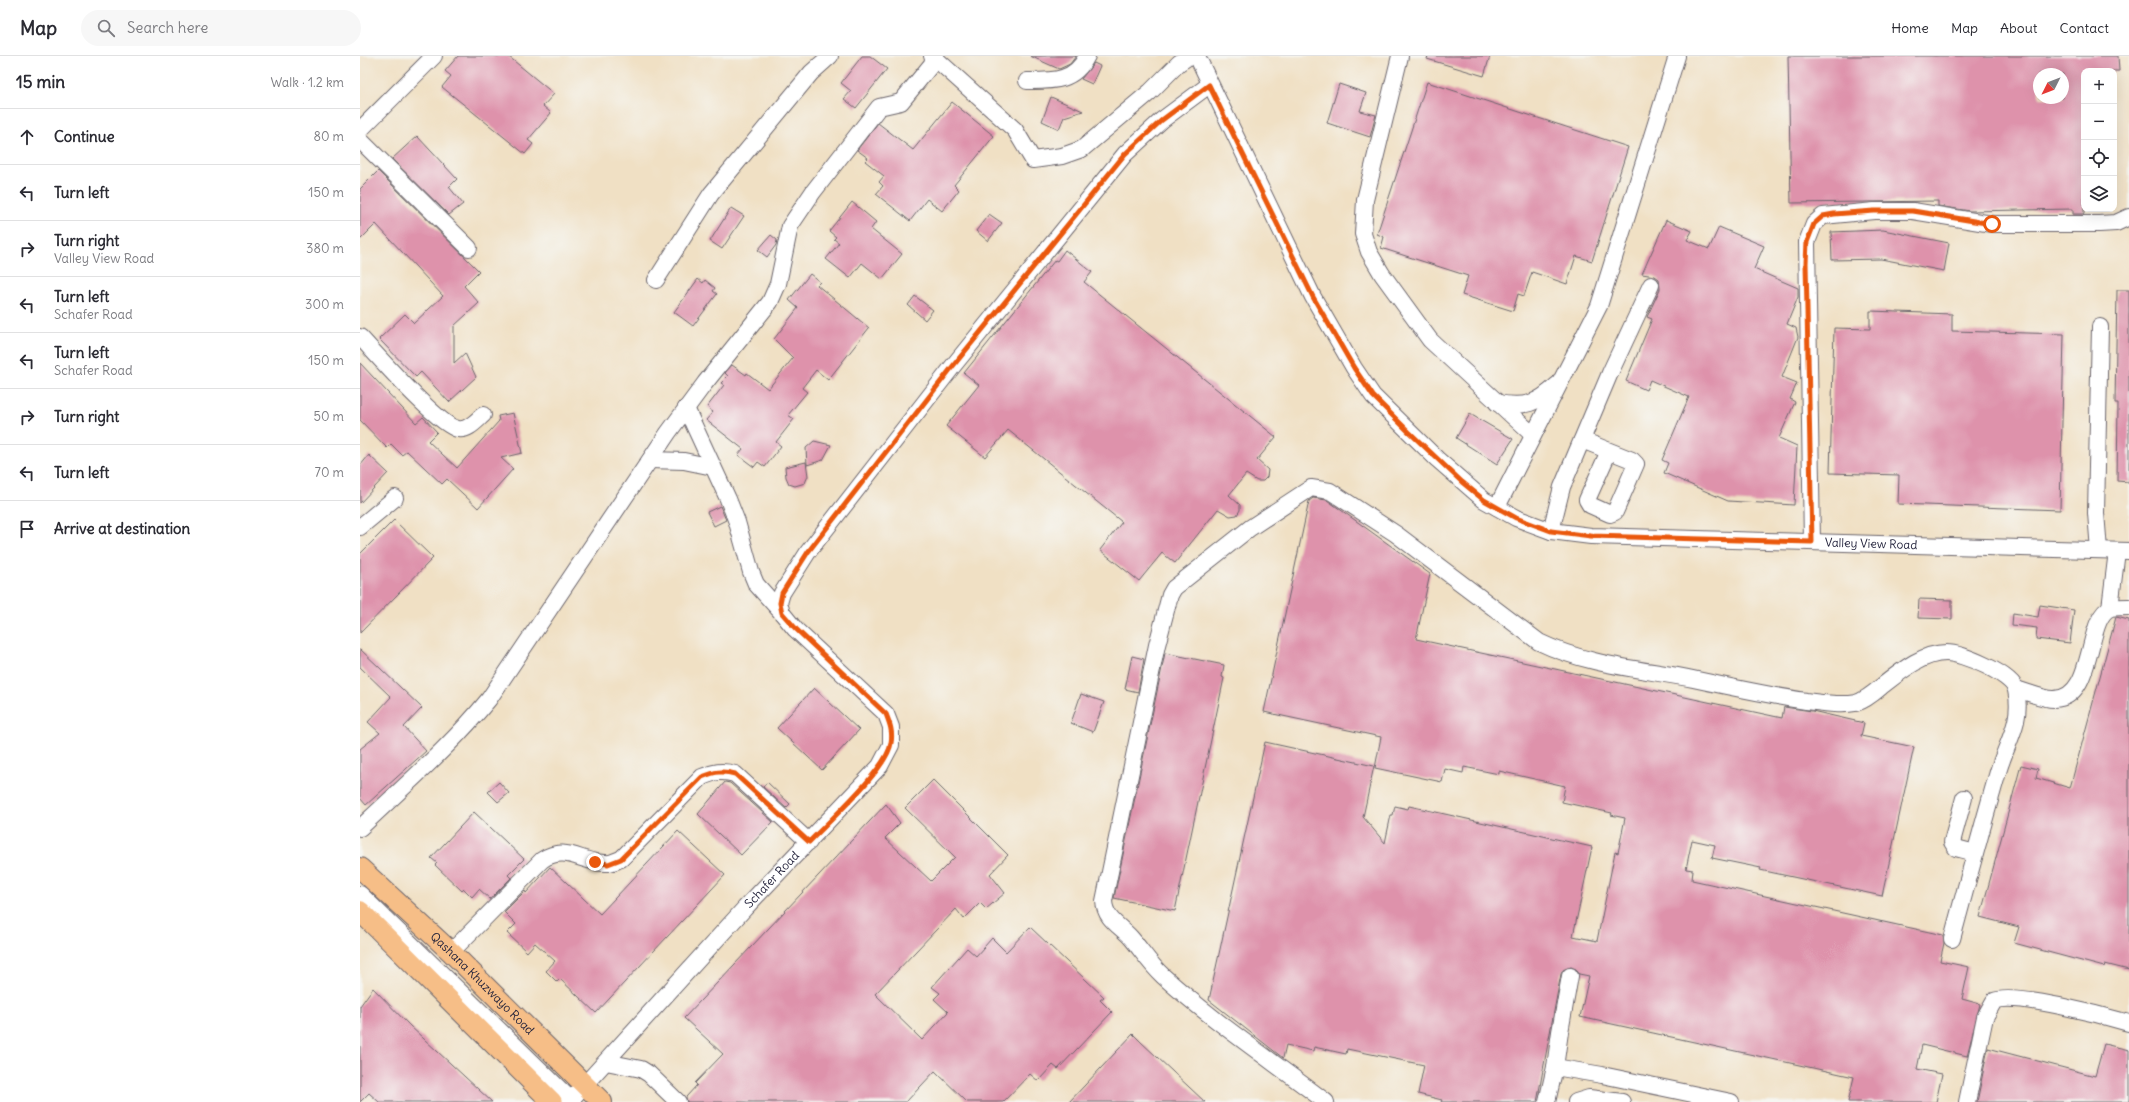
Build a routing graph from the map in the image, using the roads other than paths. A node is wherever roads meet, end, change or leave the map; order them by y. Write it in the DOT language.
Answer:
graph roads {
  1 [pos="434,56"];
  2 [pos="830,56"];
  3 [pos="1087,56"];
  4 [pos="1197,56"];
  5 [pos="1400,56"];
  6 [pos="1677,56"];
  7 [pos="934,58"];
  8 [pos="1027,81"];
  9 [pos="1209,85"];
  10 [pos="360,130"];
  11 [pos="360,140"];
  12 [pos="2129,217"];
  13 [pos="470,248"];
  14 [pos="656,280"];
  15 [pos="1651,285"];
  16 [pos="2100,327"];
  17 [pos="360,337"];
  18 [pos="1561,382"];
  19 [pos="1497,403"];
  20 [pos="686,408"];
  21 [pos="483,415"];
  22 [pos="1533,435"];
  23 [pos="1582,440"];
  24 [pos="1609,451"];
  25 [pos="650,460"];
  26 [pos="713,467"];
  27 [pos="395,498"];
  28 [pos="1497,507"];
  29 [pos="360,527"];
  30 [pos="1551,531"];
  31 [pos="1812,542"];
  32 [pos="2099,550"];
  33 [pos="2123,551"];
  34 [pos="2129,607"];
  35 [pos="2110,608"];
  36 [pos="782,613"];
  37 [pos="2016,689"];
  38 [pos="1964,798"];
  39 [pos="360,828"];
  40 [pos="809,842"];
  41 [pos="1975,853"];
  42 [pos="360,868"];
  43 [pos="360,894"];
  44 [pos="360,911"];
  45 [pos="369,927"];
  46 [pos="1952,939"];
  47 [pos="451,952"];
  48 [pos="1570,976"];
  49 [pos="2129,1023"];
  50 [pos="606,1062"];
  51 [pos="1555,1067"];
  52 [pos="585,1085"];
  53 [pos="566,1102"];
  54 [pos="602,1102"];
  55 [pos="678,1102"];
  56 [pos="1326,1102"];
  57 [pos="1547,1102"];
  58 [pos="1576,1102"];
  59 [pos="1622,1102"];
  60 [pos="1731,1102"];
  61 [pos="1967,1102"];
  1 -- 10 [label="street"];
  2 -- 14 [label="street"];
  3 -- 8 [label="street"];
  4 -- 7 [label="street"];
  4 -- 9 [label="street, Valley View Road"];
  5 -- 19 [label="street"];
  6 -- 18 [label="street"];
  7 -- 20 [label="street"];
  9 -- 28 [label="street, Valley View Road"];
  9 -- 36 [label="street"];
  11 -- 13 [label="street"];
  12 -- 31 [label="street"];
  15 -- 23 [label="street"];
  16 -- 32 [label="street"];
  17 -- 21 [label="street"];
  18 -- 19 [label="street"];
  18 -- 22 [label="street"];
  19 -- 22 [label="street"];
  20 -- 25 [label="street"];
  20 -- 26 [label="street, Schafer Road"];
  22 -- 28 [label="street"];
  23 -- 24 [label="street"];
  23 -- 30 [label="street"];
  25 -- 26 [label="street"];
  25 -- 39 [label="street"];
  26 -- 36 [label="street, Schafer Road"];
  27 -- 29 [label="street"];
  28 -- 30 [label="street, Valley View Road"];
  30 -- 31 [label="street, Valley View Road"];
  31 -- 32 [label="street, Valley View Road"];
  32 -- 33 [label="street, Valley View Road"];
  33 -- 35 [label="street"];
  34 -- 35 [label="street"];
  35 -- 37 [label="street"];
  36 -- 40 [label="street, Schafer Road"];
  37 -- 41 [label="street"];
  37 -- 56 [label="street"];
  38 -- 41 [label="street"];
  40 -- 47 [label="street"];
  40 -- 50 [label="street, Schafer Road"];
  41 -- 46 [label="street"];
  42 -- 47 [label="main road, Qashana Khuzwayo Road"];
  43 -- 53 [label="street"];
  44 -- 45 [label="main road"];
  45 -- 53 [label="main road"];
  47 -- 52 [label="main road, Qashana Khuzwayo Road"];
  48 -- 51 [label="street"];
  49 -- 61 [label="street"];
  50 -- 52 [label="street, Schafer Road"];
  50 -- 55 [label="street"];
  51 -- 57 [label="street"];
  51 -- 60 [label="street"];
  52 -- 53 [label="street, Schafer Road"];
  52 -- 54 [label="main road, Qashana Khuzwayo Road"];
  58 -- 59 [label="street"];
}
